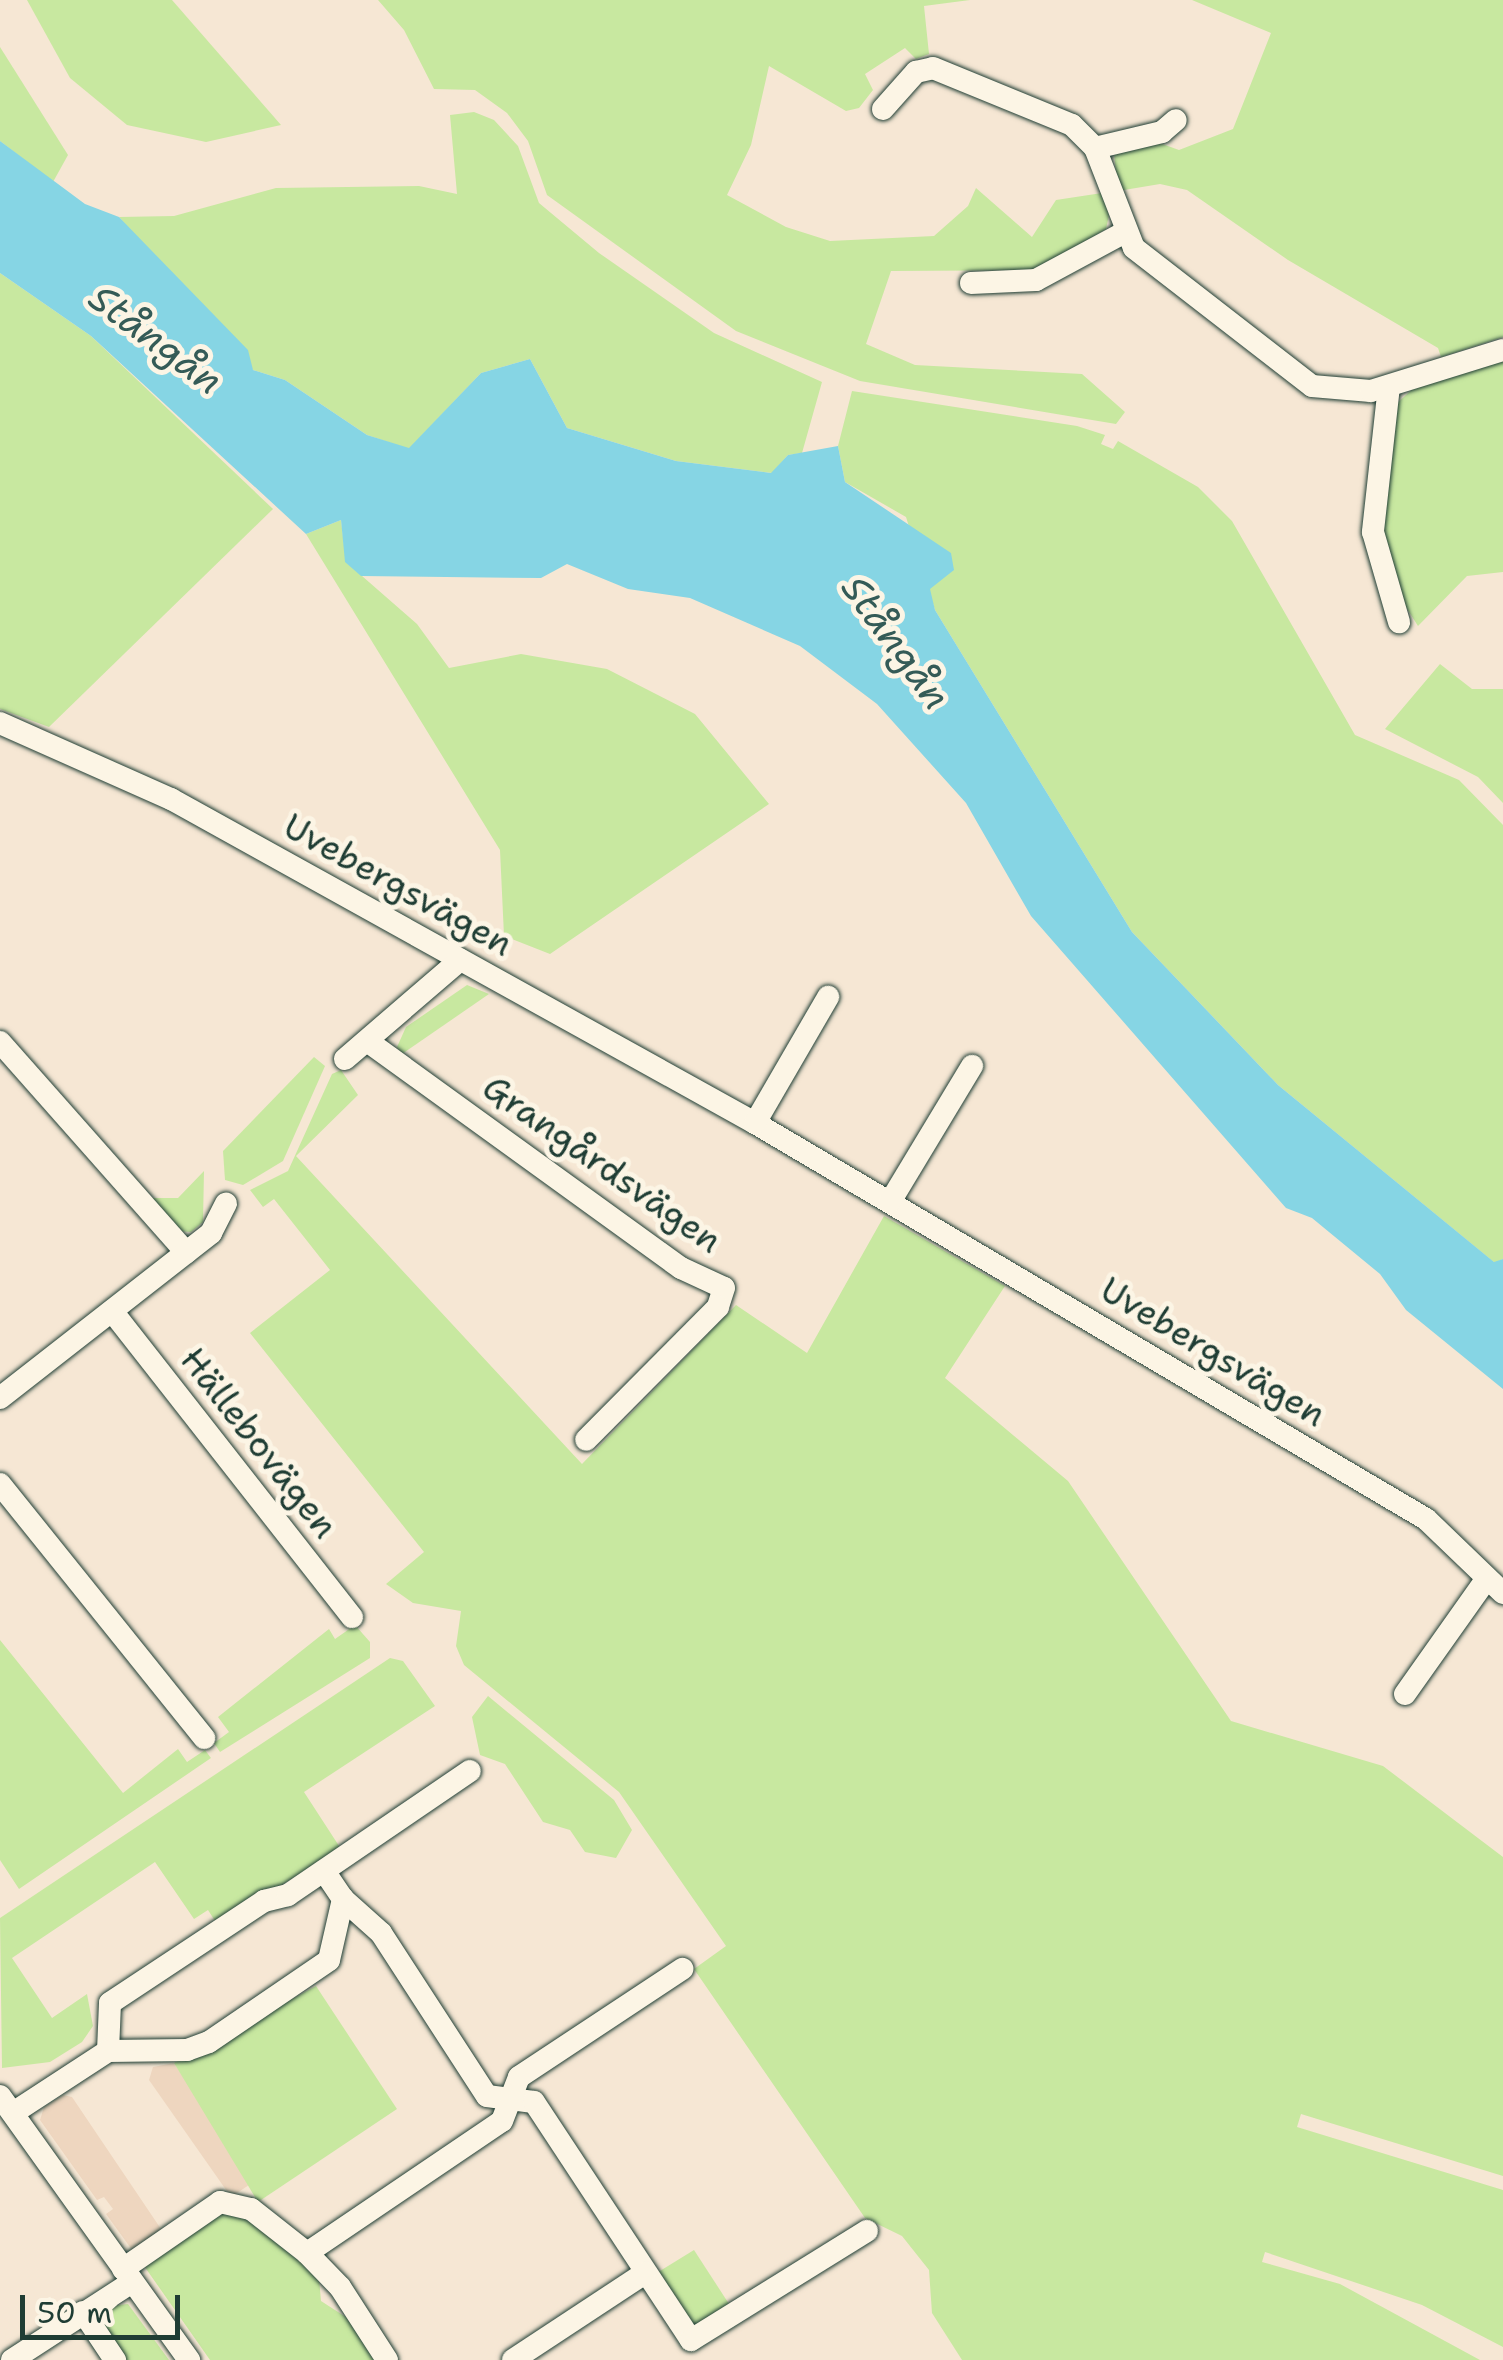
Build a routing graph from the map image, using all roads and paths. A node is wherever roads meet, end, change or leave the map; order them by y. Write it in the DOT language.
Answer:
graph roads {
  1 [pos="883,109"];
  2 [pos="1176,120"];
  3 [pos="1095,148"];
  4 [pos="1125,232"];
  5 [pos="971,283"];
  6 [pos="1503,350"];
  7 [pos="1389,386"];
  8 [pos="1399,622"];
  9 [pos="0,723"];
  10 [pos="460,960"];
  11 [pos="828,997"];
  12 [pos="0,1042"];
  13 [pos="370,1044"];
  14 [pos="345,1059"];
  15 [pos="972,1066"];
  16 [pos="755,1123"];
  17 [pos="890,1202"];
  18 [pos="226,1204"];
  19 [pos="186,1252"];
  20 [pos="112,1311"];
  21 [pos="0,1398"];
  22 [pos="586,1440"];
  23 [pos="0,1484"];
  24 [pos="1495,1586"];
  25 [pos="352,1617"];
  26 [pos="1405,1694"];
  27 [pos="204,1738"];
  28 [pos="470,1772"];
  29 [pos="324,1871"];
  30 [pos="343,1899"];
  31 [pos="682,1968"];
  32 [pos="108,2051"];
  33 [pos="512,2100"];
  34 [pos="6,2104"];
  35 [pos="866,2231"];
  36 [pos="306,2254"];
  37 [pos="644,2273"];
  38 [pos="128,2275"];
  39 [pos="84,2312"];
  40 [pos="698,2350"];
  41 [pos="12,2360"];
  42 [pos="116,2360"];
  43 [pos="190,2360"];
  44 [pos="388,2360"];
  45 [pos="513,2360"];
  1 -- 3 [label="street"];
  2 -- 3 [label="street"];
  3 -- 4 [label="street"];
  4 -- 5 [label="street"];
  4 -- 7 [label="street"];
  6 -- 7 [label="street"];
  7 -- 8 [label="street"];
  9 -- 10 [label="street, Uvebergsvägen"];
  10 -- 13 [label="street"];
  10 -- 16 [label="street, Uvebergsvägen"];
  11 -- 16 [label="street"];
  12 -- 19 [label="street"];
  13 -- 14 [label="street"];
  13 -- 22 [label="street, Grangårdsvägen"];
  15 -- 17 [label="street"];
  16 -- 17 [label="street, Uvebergsvägen"];
  17 -- 24 [label="street, Uvebergsvägen"];
  18 -- 19 [label="street"];
  19 -- 20 [label="street"];
  20 -- 21 [label="street"];
  20 -- 25 [label="street, Hällebovägen"];
  23 -- 27 [label="street"];
  24 -- 26 [label="street, Uvebergsvägen"];
  28 -- 29 [label="street"];
  29 -- 30 [label="street"];
  29 -- 32 [label="street"];
  30 -- 32 [label="street"];
  30 -- 33 [label="street"];
  31 -- 33 [label="street"];
  32 -- 34 [label="street"];
  33 -- 36 [label="street"];
  33 -- 37 [label="street"];
  34 -- 38 [label="street"];
  35 -- 40 [label="street"];
  36 -- 38 [label="street"];
  36 -- 44 [label="street"];
  37 -- 40 [label="street"];
  37 -- 45 [label="street"];
  38 -- 39 [label="street"];
  38 -- 43 [label="street"];
  39 -- 41 [label="street"];
  39 -- 42 [label="street"];
}
